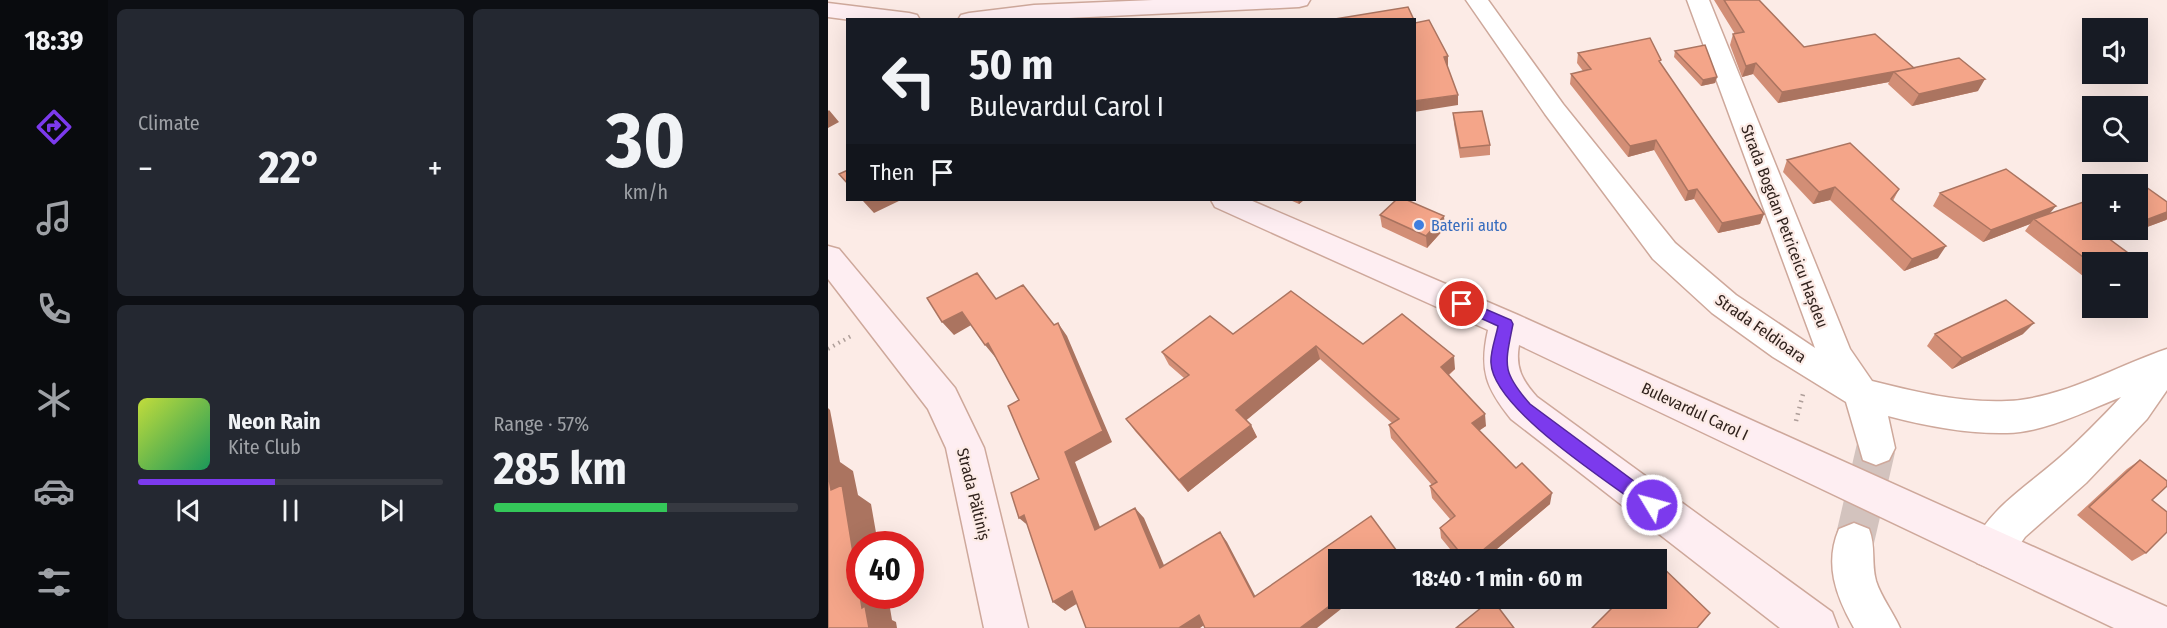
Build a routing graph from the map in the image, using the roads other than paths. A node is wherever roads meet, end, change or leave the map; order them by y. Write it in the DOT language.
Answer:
graph roads {
  1 [pos="1299,0"];
  2 [pos="1477,0"];
  3 [pos="1698,0"];
  4 [pos="828,10"];
  5 [pos="1092,11"];
  6 [pos="893,18"];
  7 [pos="985,18"];
  8 [pos="1061,18"];
  9 [pos="828,31"];
  10 [pos="846,33"];
  11 [pos="1227,201"];
  12 [pos="828,257"];
  13 [pos="1506,324"];
  14 [pos="2167,364"];
  15 [pos="1863,394"];
  16 [pos="1876,448"];
  17 [pos="1854,543"];
  18 [pos="1992,549"];
  19 [pos="1006,628"];
  20 [pos="1816,628"];
  21 [pos="1878,628"];
  22 [pos="2163,628"];
  1 -- 5 [label="street"];
  2 -- 15 [label="street, Strada Feldioara"];
  3 -- 15 [label="street, Strada Bogdan Petriceicu Hașdeu"];
  4 -- 6 [label="street"];
  5 -- 7 [label="street"];
  5 -- 8 [label="street"];
  9 -- 10 [label="street"];
  11 -- 13 [label="street, Bulevardul Carol I"];
  12 -- 19 [label="street, Strada Păltiniș"];
  13 -- 18 [label="street, Bulevardul Carol I"];
  13 -- 20 [label="street"];
  14 -- 15 [label="street, Strada Feldioara"];
  14 -- 18 [label="street, Strada Feldioara"];
  15 -- 16 [label="street, Strada Bogdan Petriceicu Hașdeu"];
  17 -- 21 [label="street"];
  18 -- 22 [label="street, Bulevardul Carol I"];
}
